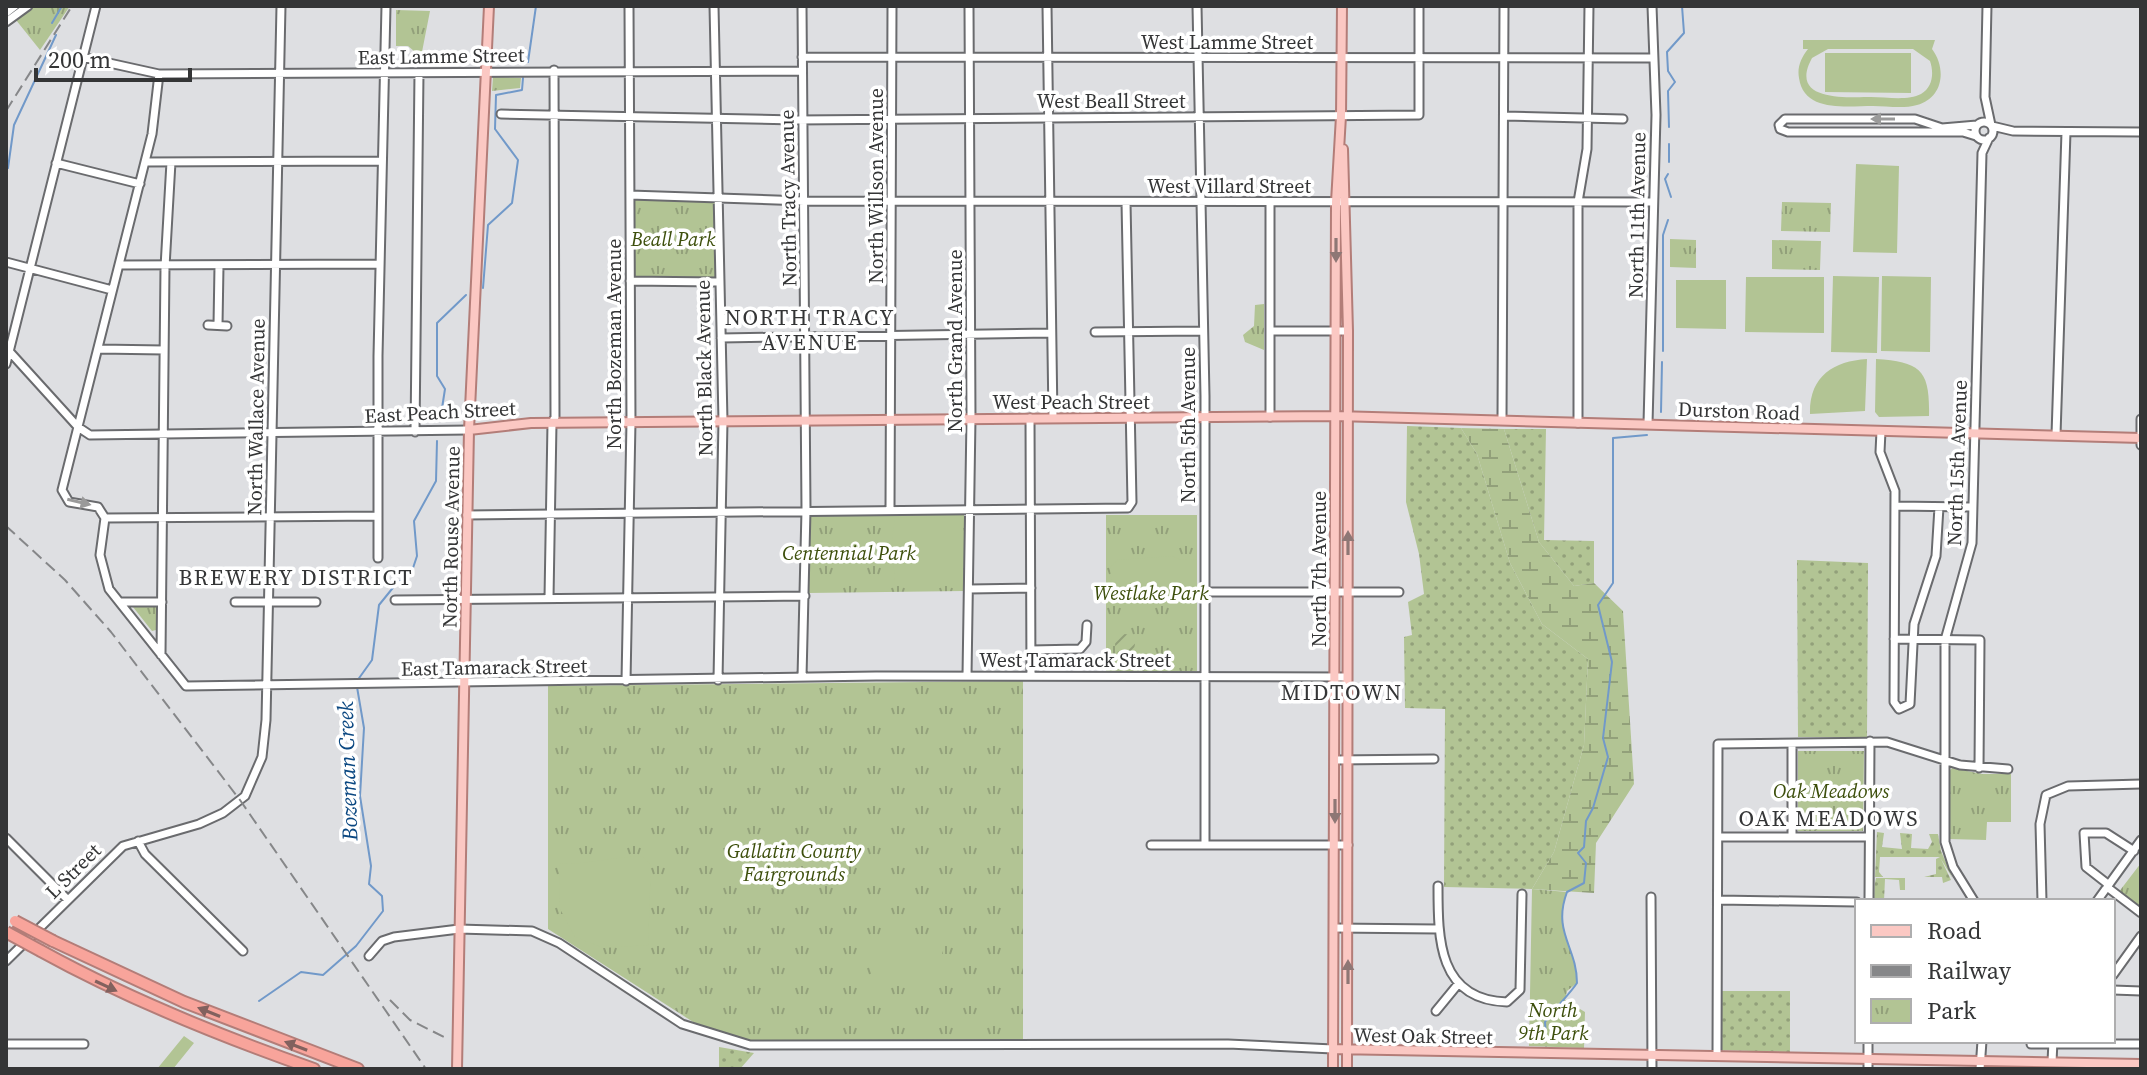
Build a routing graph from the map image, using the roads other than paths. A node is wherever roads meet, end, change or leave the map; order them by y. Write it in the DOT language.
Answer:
graph roads {
  1 [pos="15,6"];
  2 [pos="28,6"];
  3 [pos="96,6"];
  4 [pos="281,6"];
  5 [pos="386,6"];
  6 [pos="489,6"];
  7 [pos="629,6"];
  8 [pos="714,6"];
  9 [pos="802,6"];
  10 [pos="892,6"];
  11 [pos="969,6"];
  12 [pos="1047,6"];
  13 [pos="1197,6"];
  14 [pos="1342,6"];
  15 [pos="1419,6"];
  16 [pos="1504,6"];
  17 [pos="1589,6"];
  18 [pos="1652,6"];
  19 [pos="1987,6"];
  20 [pos="6,13"];
  21 [pos="6,22"];
  22 [pos="892,56"];
  23 [pos="82,57"];
  24 [pos="802,57"];
  25 [pos="969,58"];
  26 [pos="1047,58"];
  27 [pos="1198,58"];
  28 [pos="1419,58"];
  29 [pos="1503,58"];
  30 [pos="1588,58"];
  31 [pos="1652,58"];
  32 [pos="1342,59"];
  33 [pos="554,70"];
  34 [pos="629,70"];
  35 [pos="714,70"];
  36 [pos="802,71"];
  37 [pos="281,72"];
  38 [pos="486,72"];
  39 [pos="419,73"];
  40 [pos="159,74"];
  41 [pos="385,74"];
  42 [pos="1985,97"];
  43 [pos="501,114"];
  44 [pos="554,115"];
  45 [pos="630,116"];
  46 [pos="1341,116"];
  47 [pos="1504,116"];
  48 [pos="1047,117"];
  49 [pos="1198,117"];
  50 [pos="715,118"];
  51 [pos="970,118"];
  52 [pos="1588,118"];
  53 [pos="892,119"];
  54 [pos="1623,119"];
  55 [pos="802,120"];
  56 [pos="1978,124"];
  57 [pos="1991,125"];
  58 [pos="2013,131"];
  59 [pos="2066,132"];
  60 [pos="2141,132"];
  61 [pos="1977,137"];
  62 [pos="1990,138"];
  63 [pos="1982,159"];
  64 [pos="278,161"];
  65 [pos="381,161"];
  66 [pos="145,162"];
  67 [pos="171,162"];
  68 [pos="56,163"];
  69 [pos="140,184"];
  70 [pos="630,195"];
  71 [pos="716,198"];
  72 [pos="804,201"];
  73 [pos="892,201"];
  74 [pos="970,201"];
  75 [pos="1049,201"];
  76 [pos="1126,202"];
  77 [pos="1200,202"];
  78 [pos="1270,202"];
  79 [pos="1336,202"];
  80 [pos="1346,202"];
  81 [pos="1502,202"];
  82 [pos="1578,202"];
  83 [pos="1653,202"];
  84 [pos="6,262"];
  85 [pos="380,264"];
  86 [pos="119,265"];
  87 [pos="219,266"];
  88 [pos="276,266"];
  89 [pos="165,267"];
  90 [pos="30,269"];
  91 [pos="630,281"];
  92 [pos="718,282"];
  93 [pos="112,290"];
  94 [pos="208,325"];
  95 [pos="1203,331"];
  96 [pos="1271,331"];
  97 [pos="1336,331"];
  98 [pos="1348,331"];
  99 [pos="1095,332"];
  100 [pos="1129,332"];
  101 [pos="1051,333"];
  102 [pos="971,334"];
  103 [pos="892,335"];
  104 [pos="806,337"];
  105 [pos="721,338"];
  106 [pos="99,349"];
  107 [pos="164,350"];
  108 [pos="9,351"];
  109 [pos="6,364"];
  110 [pos="1336,416"];
  111 [pos="1133,417"];
  112 [pos="1205,417"];
  113 [pos="1270,417"];
  114 [pos="1348,417"];
  115 [pos="971,418"];
  116 [pos="1030,418"];
  117 [pos="1053,418"];
  118 [pos="806,419"];
  119 [pos="891,419"];
  120 [pos="2141,419"];
  121 [pos="1502,420"];
  122 [pos="723,421"];
  123 [pos="631,422"];
  124 [pos="552,423"];
  125 [pos="1578,423"];
  126 [pos="1648,424"];
  127 [pos="78,427"];
  128 [pos="469,430"];
  129 [pos="1881,431"];
  130 [pos="415,432"];
  131 [pos="378,433"];
  132 [pos="1973,433"];
  133 [pos="271,434"];
  134 [pos="163,435"];
  135 [pos="2056,435"];
  136 [pos="2141,438"];
  137 [pos="2141,445"];
  138 [pos="1895,506"];
  139 [pos="1939,507"];
  140 [pos="1971,507"];
  141 [pos="1030,508"];
  142 [pos="890,509"];
  143 [pos="971,509"];
  144 [pos="806,510"];
  145 [pos="722,512"];
  146 [pos="629,513"];
  147 [pos="550,514"];
  148 [pos="270,515"];
  149 [pos="467,515"];
  150 [pos="378,516"];
  151 [pos="162,517"];
  152 [pos="105,518"];
  153 [pos="378,558"];
  154 [pos="1031,588"];
  155 [pos="969,589"];
  156 [pos="1205,592"];
  157 [pos="1335,592"];
  158 [pos="1348,592"];
  159 [pos="1399,592"];
  160 [pos="720,596"];
  161 [pos="805,596"];
  162 [pos="549,598"];
  163 [pos="628,598"];
  164 [pos="466,599"];
  165 [pos="395,600"];
  166 [pos="121,602"];
  167 [pos="162,602"];
  168 [pos="235,602"];
  169 [pos="268,602"];
  170 [pos="316,602"];
  171 [pos="1087,625"];
  172 [pos="1894,639"];
  173 [pos="1912,639"];
  174 [pos="1945,640"];
  175 [pos="1031,650"];
  176 [pos="161,655"];
  177 [pos="967,676"];
  178 [pos="1031,676"];
  179 [pos="802,677"];
  180 [pos="1204,677"];
  181 [pos="1335,677"];
  182 [pos="1347,677"];
  183 [pos="718,680"];
  184 [pos="626,681"];
  185 [pos="465,682"];
  186 [pos="267,685"];
  187 [pos="1870,741"];
  188 [pos="1792,745"];
  189 [pos="1434,759"];
  190 [pos="1944,759"];
  191 [pos="1335,760"];
  192 [pos="1348,760"];
  193 [pos="1979,768"];
  194 [pos="2008,769"];
  195 [pos="2141,784"];
  196 [pos="223,813"];
  197 [pos="1718,837"];
  198 [pos="1792,837"];
  199 [pos="1869,837"];
  200 [pos="6,838"];
  201 [pos="2141,840"];
  202 [pos="138,841"];
  203 [pos="1336,844"];
  204 [pos="1151,845"];
  205 [pos="1205,845"];
  206 [pos="1348,845"];
  207 [pos="2134,851"];
  208 [pos="1438,886"];
  209 [pos="2108,886"];
  210 [pos="1522,894"];
  211 [pos="1651,897"];
  212 [pos="1869,899"];
  213 [pos="1973,899"];
  214 [pos="2042,899"];
  215 [pos="2098,899"];
  216 [pos="68,900"];
  217 [pos="1718,900"];
  218 [pos="1855,902"];
  219 [pos="2141,913"];
  220 [pos="11,918"];
  221 [pos="1334,928"];
  222 [pos="1348,928"];
  223 [pos="459,929"];
  224 [pos="1438,929"];
  225 [pos="6,932"];
  226 [pos="2141,936"];
  227 [pos="243,951"];
  228 [pos="369,956"];
  229 [pos="6,961"];
  230 [pos="2115,972"];
  231 [pos="1459,983"];
  232 [pos="2115,990"];
  233 [pos="2141,991"];
  234 [pos="1436,1011"];
  235 [pos="1868,1043"];
  236 [pos="1982,1043"];
  237 [pos="2053,1043"];
  238 [pos="6,1044"];
  239 [pos="84,1044"];
  240 [pos="2031,1044"];
  241 [pos="2141,1044"];
  242 [pos="1333,1049"];
  243 [pos="1347,1050"];
  244 [pos="1652,1055"];
  245 [pos="1717,1056"];
  246 [pos="2052,1062"];
  247 [pos="1868,1064"];
  248 [pos="2141,1064"];
  249 [pos="1981,1065"];
  250 [pos="314,1069"];
  251 [pos="358,1069"];
  252 [pos="457,1069"];
  253 [pos="1333,1069"];
  254 [pos="1347,1069"];
  255 [pos="1652,1069"];
  1 -- 20 [label="street"];
  2 -- 21 [label="street"];
  3 -- 23 [label="street"];
  4 -- 37 [label="street, North Wallace Avenue"];
  5 -- 41 [label="street"];
  6 -- 38 [label="main road, North Rouse Avenue"];
  7 -- 34 [label="street, North Bozeman Avenue"];
  8 -- 35 [label="street, North Black Avenue"];
  9 -- 24 [label="street, North Tracy Avenue"];
  10 -- 22 [label="street, North Willson Avenue"];
  11 -- 25 [label="street, North Grand Avenue"];
  12 -- 26 [label="street"];
  13 -- 27 [label="street, North 5th Avenue"];
  14 -- 32 [label="main road, North 7th Avenue"];
  15 -- 28 [label="street"];
  16 -- 29 [label="street"];
  17 -- 30 [label="street"];
  18 -- 31 [label="street, North 11th Avenue"];
  19 -- 42 [label="street"];
  22 -- 24 [label="street, West Lamme Street"];
  22 -- 25 [label="street, West Lamme Street"];
  22 -- 53 [label="street, North Willson Avenue"];
  23 -- 40 [label="street, East Lamme Street"];
  23 -- 68 [label="street"];
  24 -- 36 [label="street, North Tracy Avenue"];
  25 -- 26 [label="street, West Lamme Street"];
  25 -- 51 [label="street, North Grand Avenue"];
  26 -- 27 [label="street, West Lamme Street"];
  26 -- 48 [label="street"];
  27 -- 32 [label="street, West Lamme Street"];
  27 -- 49 [label="street, North 5th Avenue"];
  28 -- 29 [label="street, West Lamme Street"];
  28 -- 32 [label="street, West Lamme Street"];
  28 -- 46 [label="street, West Beall Street"];
  29 -- 30 [label="street, West Lamme Street"];
  29 -- 47 [label="street"];
  30 -- 31 [label="street, West Lamme Street"];
  30 -- 52 [label="street"];
  31 -- 83 [label="street, North 11th Avenue"];
  32 -- 46 [label="main road, North 7th Avenue"];
  33 -- 34 [label="street, East Lamme Street"];
  33 -- 38 [label="street, East Lamme Street"];
  33 -- 44 [label="street"];
  34 -- 35 [label="street, East Lamme Street"];
  34 -- 45 [label="street, North Bozeman Avenue"];
  35 -- 36 [label="street, East Lamme Street"];
  35 -- 50 [label="street, North Black Avenue"];
  36 -- 55 [label="street, North Tracy Avenue"];
  37 -- 40 [label="street, East Lamme Street"];
  37 -- 41 [label="street, East Lamme Street"];
  37 -- 64 [label="street, North Wallace Avenue"];
  38 -- 39 [label="street, East Lamme Street"];
  38 -- 128 [label="main road, North Rouse Avenue"];
  39 -- 41 [label="street, East Lamme Street"];
  39 -- 130 [label="street"];
  40 -- 66 [label="street"];
  41 -- 65 [label="street"];
  42 -- 56 [label="street"];
  42 -- 57 [label="street"];
  43 -- 44 [label="street, West Beall Street"];
  44 -- 45 [label="street, West Beall Street"];
  44 -- 124 [label="street"];
  45 -- 50 [label="street, West Beall Street"];
  45 -- 70 [label="street, North Bozeman Avenue"];
  46 -- 49 [label="street, West Beall Street"];
  46 -- 79 [label="main road, North 7th Avenue"];
  46 -- 80 [label="main road, North 7th Avenue"];
  47 -- 52 [label="street"];
  47 -- 81 [label="street"];
  48 -- 49 [label="street, West Beall Street"];
  48 -- 51 [label="street, West Beall Street"];
  48 -- 75 [label="street"];
  49 -- 77 [label="street, North 5th Avenue"];
  50 -- 55 [label="street, West Beall Street"];
  50 -- 71 [label="street, North Black Avenue"];
  51 -- 53 [label="street, West Beall Street"];
  51 -- 74 [label="street, North Grand Avenue"];
  52 -- 54 [label="street"];
  52 -- 82 [label="street"];
  53 -- 55 [label="street, West Beall Street"];
  53 -- 73 [label="street, North Willson Avenue"];
  55 -- 72 [label="street, North Tracy Avenue"];
  56 -- 57 [label="street"];
  56 -- 61 [label="street, North 15th Avenue"];
  56 -- 61 [label="street, one-way"];
  57 -- 58 [label="street"];
  57 -- 62 [label="street, North 15th Avenue"];
  58 -- 59 [label="street"];
  58 -- 62 [label="street"];
  59 -- 60 [label="street"];
  59 -- 135 [label="street"];
  61 -- 62 [label="street"];
  61 -- 63 [label="street, North 15th Avenue"];
  62 -- 63 [label="street, North 15th Avenue"];
  63 -- 132 [label="street, North 15th Avenue"];
  64 -- 65 [label="street"];
  64 -- 67 [label="street"];
  64 -- 88 [label="street, North Wallace Avenue"];
  65 -- 85 [label="street"];
  66 -- 67 [label="street"];
  66 -- 69 [label="street"];
  67 -- 89 [label="street"];
  68 -- 69 [label="street"];
  68 -- 90 [label="street"];
  69 -- 86 [label="street"];
  70 -- 71 [label="street, West Villard Street"];
  70 -- 91 [label="street, North Bozeman Avenue"];
  71 -- 72 [label="street, West Villard Street"];
  71 -- 92 [label="street, North Black Avenue"];
  72 -- 73 [label="street, West Villard Street"];
  72 -- 104 [label="street, North Tracy Avenue"];
  73 -- 74 [label="street, West Villard Street"];
  73 -- 103 [label="street, North Willson Avenue"];
  74 -- 75 [label="street, West Villard Street"];
  74 -- 102 [label="street, North Grand Avenue"];
  75 -- 76 [label="street, West Villard Street"];
  75 -- 101 [label="street"];
  76 -- 77 [label="street, West Villard Street"];
  76 -- 100 [label="street"];
  77 -- 78 [label="street, West Villard Street"];
  77 -- 95 [label="street, North 5th Avenue"];
  78 -- 79 [label="street, West Villard Street"];
  78 -- 96 [label="street"];
  79 -- 80 [label="street, West Villard Street"];
  79 -- 97 [label="main road, North 7th Avenue, one-way"];
  80 -- 81 [label="street, West Villard Street"];
  80 -- 98 [label="main road, North 7th Avenue"];
  81 -- 82 [label="street, West Villard Street"];
  81 -- 121 [label="street"];
  82 -- 83 [label="street, West Villard Street"];
  82 -- 125 [label="street"];
  83 -- 126 [label="street, North 11th Avenue"];
  84 -- 90 [label="street"];
  85 -- 88 [label="street"];
  85 -- 131 [label="street"];
  86 -- 89 [label="street"];
  86 -- 93 [label="street"];
  87 -- 88 [label="street"];
  87 -- 89 [label="street"];
  87 -- 94 [label="street"];
  88 -- 133 [label="street, North Wallace Avenue"];
  89 -- 107 [label="street"];
  90 -- 93 [label="street"];
  90 -- 108 [label="street"];
  91 -- 92 [label="street"];
  91 -- 123 [label="street, North Bozeman Avenue"];
  92 -- 105 [label="street, North Black Avenue"];
  93 -- 106 [label="street"];
  95 -- 100 [label="street"];
  95 -- 112 [label="street, North 5th Avenue"];
  96 -- 97 [label="street"];
  96 -- 113 [label="street"];
  97 -- 98 [label="street"];
  97 -- 110 [label="main road, North 7th Avenue"];
  98 -- 114 [label="main road, North 7th Avenue"];
  99 -- 100 [label="street"];
  100 -- 111 [label="street"];
  101 -- 102 [label="street"];
  101 -- 117 [label="street"];
  102 -- 103 [label="street"];
  102 -- 115 [label="street, North Grand Avenue"];
  103 -- 104 [label="street"];
  103 -- 119 [label="street, North Willson Avenue"];
  104 -- 105 [label="street"];
  104 -- 118 [label="street, North Tracy Avenue"];
  105 -- 122 [label="street, North Black Avenue"];
  106 -- 107 [label="street"];
  106 -- 127 [label="street"];
  107 -- 134 [label="street"];
  108 -- 109 [label="street"];
  108 -- 127 [label="street"];
  110 -- 113 [label="main road, West Peach Street"];
  110 -- 114 [label="main road, Durston Road"];
  110 -- 157 [label="main road, North 7th Avenue"];
  111 -- 112 [label="main road, West Peach Street"];
  111 -- 117 [label="main road, West Peach Street"];
  111 -- 141 [label="street"];
  112 -- 113 [label="main road, West Peach Street"];
  112 -- 156 [label="street, North 5th Avenue"];
  114 -- 121 [label="main road, Durston Road"];
  158 -- 114 [label="main road, North 7th Avenue, one-way"];
  115 -- 116 [label="main road, West Peach Street"];
  115 -- 119 [label="main road, West Peach Street"];
  115 -- 143 [label="street, North Grand Avenue"];
  116 -- 117 [label="main road, West Peach Street"];
  116 -- 141 [label="street"];
  118 -- 119 [label="main road, West Peach Street"];
  118 -- 122 [label="main road, East Peach Street"];
  118 -- 144 [label="street, North Tracy Avenue"];
  119 -- 142 [label="street, North Willson Avenue"];
  120 -- 136 [label="street"];
  121 -- 125 [label="main road, Durston Road"];
  122 -- 123 [label="main road, East Peach Street"];
  122 -- 145 [label="street, North Black Avenue"];
  123 -- 124 [label="main road, East Peach Street"];
  123 -- 146 [label="street, North Bozeman Avenue"];
  124 -- 128 [label="main road, East Peach Street"];
  124 -- 147 [label="street"];
  125 -- 126 [label="main road, Durston Road"];
  126 -- 129 [label="main road, Durston Road"];
  127 -- 134 [label="street, East Peach Street"];
  127 -- 152 [label="street, one-way"];
  128 -- 130 [label="street, East Peach Street"];
  128 -- 149 [label="main road, North Rouse Avenue"];
  129 -- 132 [label="main road, Durston Road"];
  129 -- 138 [label="street"];
  130 -- 131 [label="street, East Peach Street"];
  131 -- 133 [label="street, East Peach Street"];
  131 -- 150 [label="street"];
  132 -- 135 [label="main road, Durston Road"];
  132 -- 140 [label="street, North 15th Avenue"];
  133 -- 134 [label="street, East Peach Street"];
  133 -- 148 [label="street, North Wallace Avenue"];
  134 -- 151 [label="street"];
  135 -- 136 [label="main road, Durston Road"];
  136 -- 137 [label="street"];
  138 -- 139 [label="street"];
  138 -- 172 [label="street"];
  139 -- 140 [label="street"];
  139 -- 173 [label="street"];
  140 -- 174 [label="street, North 15th Avenue"];
  141 -- 143 [label="street"];
  141 -- 154 [label="street"];
  142 -- 143 [label="street"];
  142 -- 144 [label="street"];
  143 -- 155 [label="street, North Grand Avenue"];
  144 -- 145 [label="street"];
  144 -- 161 [label="street, North Tracy Avenue"];
  145 -- 146 [label="street"];
  145 -- 160 [label="street, North Black Avenue"];
  146 -- 147 [label="street"];
  146 -- 163 [label="street, North Bozeman Avenue"];
  147 -- 149 [label="street"];
  147 -- 162 [label="street"];
  148 -- 150 [label="street"];
  148 -- 151 [label="street"];
  148 -- 169 [label="street, North Wallace Avenue"];
  149 -- 164 [label="main road, North Rouse Avenue"];
  150 -- 153 [label="street"];
  151 -- 152 [label="street"];
  151 -- 167 [label="street"];
  152 -- 166 [label="street"];
  154 -- 155 [label="street"];
  154 -- 175 [label="street"];
  155 -- 177 [label="street, North Grand Avenue"];
  156 -- 157 [label="street"];
  156 -- 180 [label="street, North 5th Avenue"];
  157 -- 158 [label="street"];
  157 -- 181 [label="main road, North 7th Avenue"];
  158 -- 159 [label="street"];
  158 -- 182 [label="main road, North 7th Avenue"];
  160 -- 161 [label="street"];
  160 -- 163 [label="street"];
  160 -- 183 [label="street, North Black Avenue"];
  161 -- 179 [label="street, North Tracy Avenue"];
  162 -- 163 [label="street"];
  162 -- 164 [label="street"];
  163 -- 184 [label="street, North Bozeman Avenue"];
  164 -- 165 [label="street"];
  164 -- 185 [label="main road, North Rouse Avenue"];
  166 -- 167 [label="street"];
  166 -- 176 [label="street"];
  167 -- 176 [label="street"];
  168 -- 169 [label="street"];
  169 -- 170 [label="street"];
  169 -- 186 [label="street, North Wallace Avenue"];
  171 -- 175 [label="street"];
  172 -- 173 [label="street"];
  172 -- 173 [label="street"];
  173 -- 174 [label="street"];
  174 -- 190 [label="street, North 15th Avenue"];
  174 -- 193 [label="street"];
  175 -- 178 [label="street"];
  176 -- 186 [label="street, East Tamarack Street"];
  177 -- 178 [label="street, West Tamarack Street"];
  177 -- 179 [label="street, West Tamarack Street"];
  178 -- 180 [label="street, West Tamarack Street"];
  179 -- 183 [label="street, East Tamarack Street"];
  180 -- 181 [label="street, West Tamarack Street"];
  180 -- 205 [label="street, North 5th Avenue"];
  181 -- 182 [label="street, West Tamarack Street"];
  181 -- 191 [label="main road, North 7th Avenue"];
  182 -- 192 [label="main road, North 7th Avenue"];
  183 -- 184 [label="street, East Tamarack Street"];
  184 -- 185 [label="street, East Tamarack Street"];
  185 -- 186 [label="street, East Tamarack Street"];
  185 -- 223 [label="main road, North Rouse Avenue"];
  186 -- 196 [label="street, North Wallace Avenue"];
  187 -- 188 [label="street"];
  187 -- 190 [label="street"];
  187 -- 199 [label="street"];
  188 -- 197 [label="street"];
  188 -- 198 [label="street"];
  189 -- 192 [label="street"];
  190 -- 193 [label="street"];
  190 -- 213 [label="street, North 15th Avenue"];
  191 -- 192 [label="street"];
  191 -- 203 [label="main road, North 7th Avenue, one-way"];
  192 -- 206 [label="main road, North 7th Avenue"];
  193 -- 194 [label="street"];
  195 -- 214 [label="street"];
  196 -- 202 [label="street, L Street"];
  197 -- 198 [label="street"];
  197 -- 217 [label="street"];
  198 -- 199 [label="street"];
  199 -- 212 [label="street"];
  200 -- 216 [label="street"];
  201 -- 207 [label="street"];
  202 -- 216 [label="street, L Street"];
  202 -- 227 [label="street"];
  203 -- 205 [label="street"];
  203 -- 206 [label="street"];
  203 -- 221 [label="main road, North 7th Avenue"];
  204 -- 205 [label="street"];
  206 -- 222 [label="main road, North 7th Avenue"];
  207 -- 209 [label="street"];
  207 -- 209 [label="street"];
  208 -- 224 [label="street"];
  209 -- 215 [label="street"];
  209 -- 219 [label="street"];
  210 -- 231 [label="street"];
  211 -- 244 [label="street"];
  216 -- 229 [label="street, L Street"];
  217 -- 218 [label="street"];
  217 -- 245 [label="street"];
  251 -- 220 [label="highway, one-way, bridge"];
  221 -- 222 [label="street"];
  221 -- 242 [label="main road, North 7th Avenue"];
  222 -- 224 [label="street"];
  243 -- 222 [label="main road, North 7th Avenue, one-way"];
  223 -- 228 [label="street, West Oak Street"];
  223 -- 242 [label="street, West Oak Street"];
  223 -- 252 [label="main road, North Rouse Avenue"];
  224 -- 231 [label="street"];
  225 -- 250 [label="highway, one-way, bridge"];
  226 -- 230 [label="street"];
  231 -- 234 [label="street"];
  232 -- 233 [label="street"];
  235 -- 247 [label="street"];
  236 -- 249 [label="street"];
  237 -- 240 [label="street"];
  237 -- 241 [label="street"];
  237 -- 246 [label="street"];
  238 -- 239 [label="street"];
  242 -- 243 [label="main road, West Oak Street"];
  242 -- 253 [label="main road, North 7th Avenue"];
  243 -- 244 [label="main road, West Oak Street"];
  243 -- 254 [label="main road, North 7th Avenue"];
  244 -- 245 [label="main road, West Oak Street"];
  244 -- 255 [label="street"];
  245 -- 247 [label="main road, West Oak Street"];
  246 -- 248 [label="main road, West Oak Street"];
  246 -- 249 [label="main road, West Oak Street"];
  247 -- 249 [label="main road, West Oak Street"];
}
